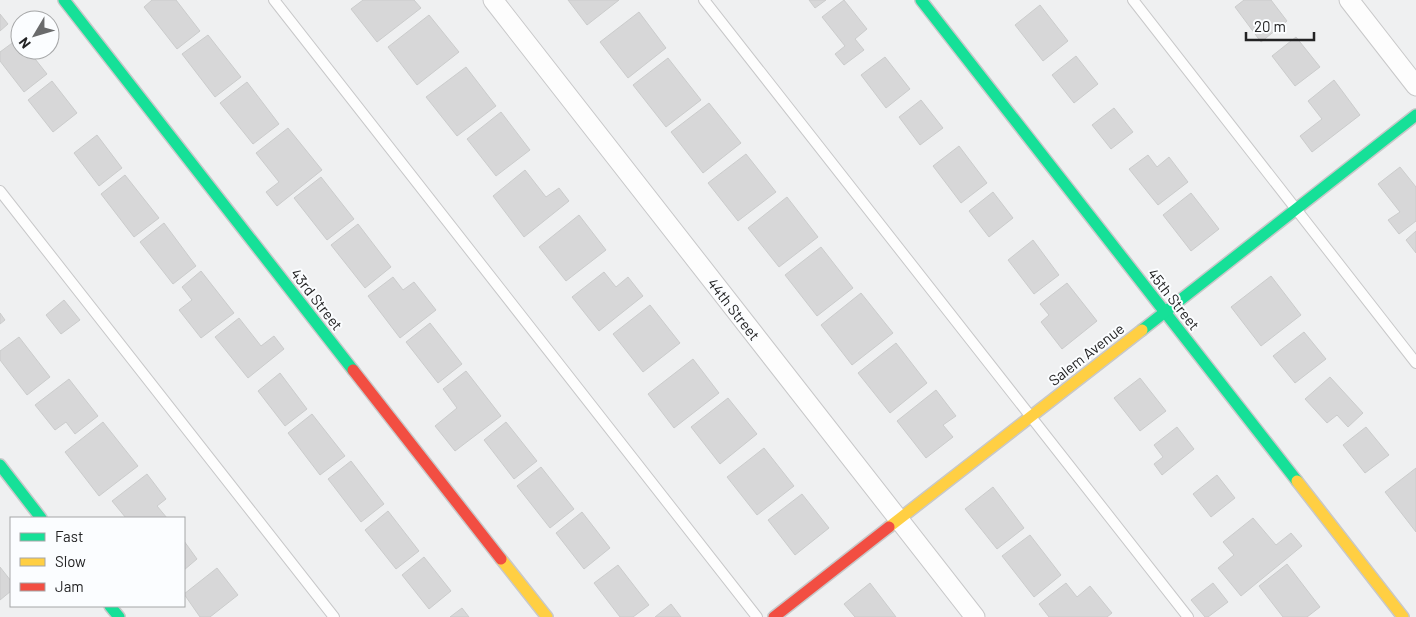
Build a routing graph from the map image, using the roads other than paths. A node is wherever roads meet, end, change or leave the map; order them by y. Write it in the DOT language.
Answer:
graph roads {
  1 [pos="64,0"];
  2 [pos="274,0"];
  3 [pos="492,0"];
  4 [pos="704,0"];
  5 [pos="921,0"];
  6 [pos="1133,0"];
  7 [pos="1349,0"];
  8 [pos="1416,86"];
  9 [pos="1416,115"];
  10 [pos="0,191"];
  11 [pos="1296,209"];
  12 [pos="1164,312"];
  13 [pos="1416,363"];
  14 [pos="1031,416"];
  15 [pos="0,465"];
  16 [pos="41,517"];
  17 [pos="899,520"];
  18 [pos="111,607"];
  19 [pos="119,617"];
  20 [pos="334,617"];
  21 [pos="546,617"];
  22 [pos="758,617"];
  23 [pos="774,617"];
  24 [pos="975,617"];
  25 [pos="1188,617"];
  26 [pos="1403,617"];
  1 -- 21 [label="street, 43rd Street"];
  2 -- 22 [label="lane"];
  3 -- 17 [label="street, 44th Street"];
  4 -- 14 [label="lane"];
  5 -- 12 [label="street, 45th Street"];
  6 -- 11 [label="lane"];
  7 -- 8 [label="street"];
  9 -- 11 [label="street, Salem Avenue"];
  10 -- 20 [label="lane"];
  11 -- 12 [label="street, Salem Avenue"];
  11 -- 13 [label="lane"];
  12 -- 14 [label="street, Salem Avenue"];
  12 -- 26 [label="street, 45th Street"];
  14 -- 17 [label="street, Salem Avenue"];
  14 -- 25 [label="lane"];
  15 -- 16 [label="street"];
  17 -- 23 [label="street, Salem Avenue"];
  17 -- 24 [label="street, 44th Street"];
  18 -- 19 [label="street"];
}
